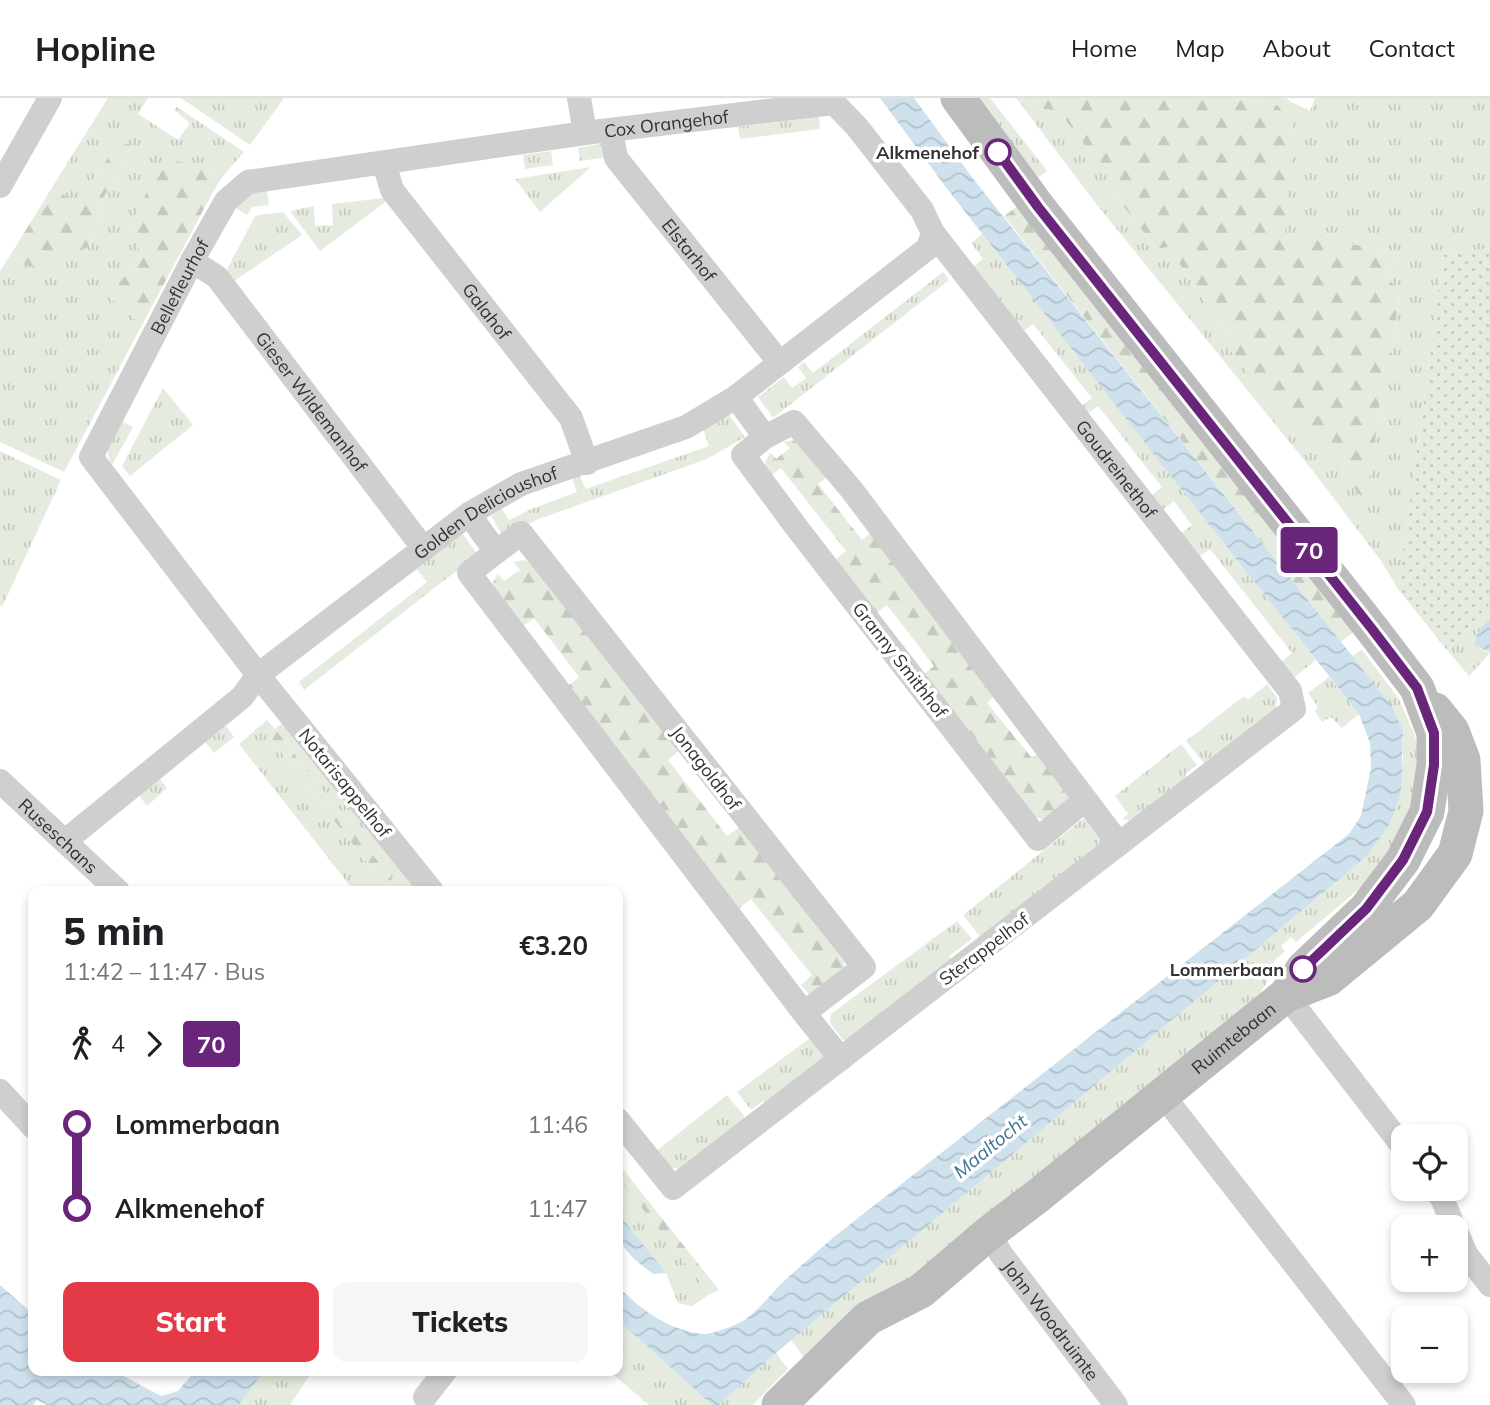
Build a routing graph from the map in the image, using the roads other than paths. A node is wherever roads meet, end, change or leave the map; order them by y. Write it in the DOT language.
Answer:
graph roads {
  1 [pos="50,98"];
  2 [pos="579,98"];
  3 [pos="958,98"];
  4 [pos="611,131"];
  5 [pos="584,134"];
  6 [pos="384,163"];
  7 [pos="0,186"];
  8 [pos="933,233"];
  9 [pos="192,261"];
  10 [pos="780,363"];
  11 [pos="736,397"];
  12 [pos="765,437"];
  13 [pos="587,463"];
  14 [pos="469,514"];
  15 [pos="424,549"];
  16 [pos="496,552"];
  17 [pos="258,675"];
  18 [pos="1294,709"];
  19 [pos="0,781"];
  20 [pos="1085,800"];
  21 [pos="65,841"];
  22 [pos="1119,844"];
  23 [pos="113,886"];
  24 [pos="428,886"];
  25 [pos="1286,995"];
  26 [pos="804,1013"];
  27 [pos="841,1059"];
  28 [pos="0,1091"];
  29 [pos="1163,1094"];
  30 [pos="28,1121"];
  31 [pos="623,1126"];
  32 [pos="1391,1131"];
  33 [pos="989,1233"];
  34 [pos="1468,1257"];
  35 [pos="1490,1285"];
  36 [pos="442,1376"];
  37 [pos="426,1402"];
  38 [pos="779,1405"];
  39 [pos="1116,1405"];
  40 [pos="1404,1405"];
  1 -- 7 [label="street"];
  2 -- 5 [label="street"];
  3 -- 25 [label="street, Ruimtebaan"];
  4 -- 5 [label="street, Cox Orangehof"];
  4 -- 8 [label="street, Cox Orangehof"];
  4 -- 10 [label="street, Elstarhof"];
  5 -- 6 [label="street, Bellefleurhof"];
  6 -- 9 [label="street, Bellefleurhof"];
  6 -- 13 [label="street, Galahof"];
  8 -- 10 [label="street, Golden Delicioushof"];
  8 -- 18 [label="street, Goudreinethof"];
  9 -- 15 [label="street, Gieser Wildemanhof"];
  9 -- 17 [label="street, Bellefleurhof"];
  10 -- 11 [label="street, Golden Delicioushof"];
  11 -- 12 [label="street"];
  11 -- 13 [label="street, Golden Delicioushof"];
  12 -- 20 [label="street, Granny Smithhof"];
  12 -- 20 [label="street, Granny Smithhof"];
  13 -- 14 [label="street, Golden Delicioushof"];
  14 -- 15 [label="street, Golden Delicioushof"];
  14 -- 16 [label="street"];
  15 -- 17 [label="street, Golden Delicioushof"];
  16 -- 26 [label="street, Jonagoldhof"];
  16 -- 26 [label="street, Jonagoldhof"];
  17 -- 21 [label="street, Golden Delicioushof"];
  17 -- 24 [label="street, Notarisappelhof"];
  18 -- 22 [label="street, Sterappelhof"];
  19 -- 21 [label="street, Ruseschans"];
  20 -- 22 [label="street, Granny Smithhof"];
  21 -- 23 [label="street, Ruseschans"];
  22 -- 27 [label="street, Sterappelhof"];
  25 -- 29 [label="street, Ruimtebaan"];
  25 -- 32 [label="street"];
  26 -- 27 [label="street, Jonagoldhof"];
  27 -- 31 [label="street, Sterappelhof"];
  28 -- 30 [label="street"];
  29 -- 33 [label="street, Ruimtebaan"];
  29 -- 40 [label="street"];
  33 -- 38 [label="street, Ruimtebaan"];
  33 -- 39 [label="street, John Woodruimte"];
  34 -- 35 [label="street"];
  36 -- 37 [label="street"];
}
